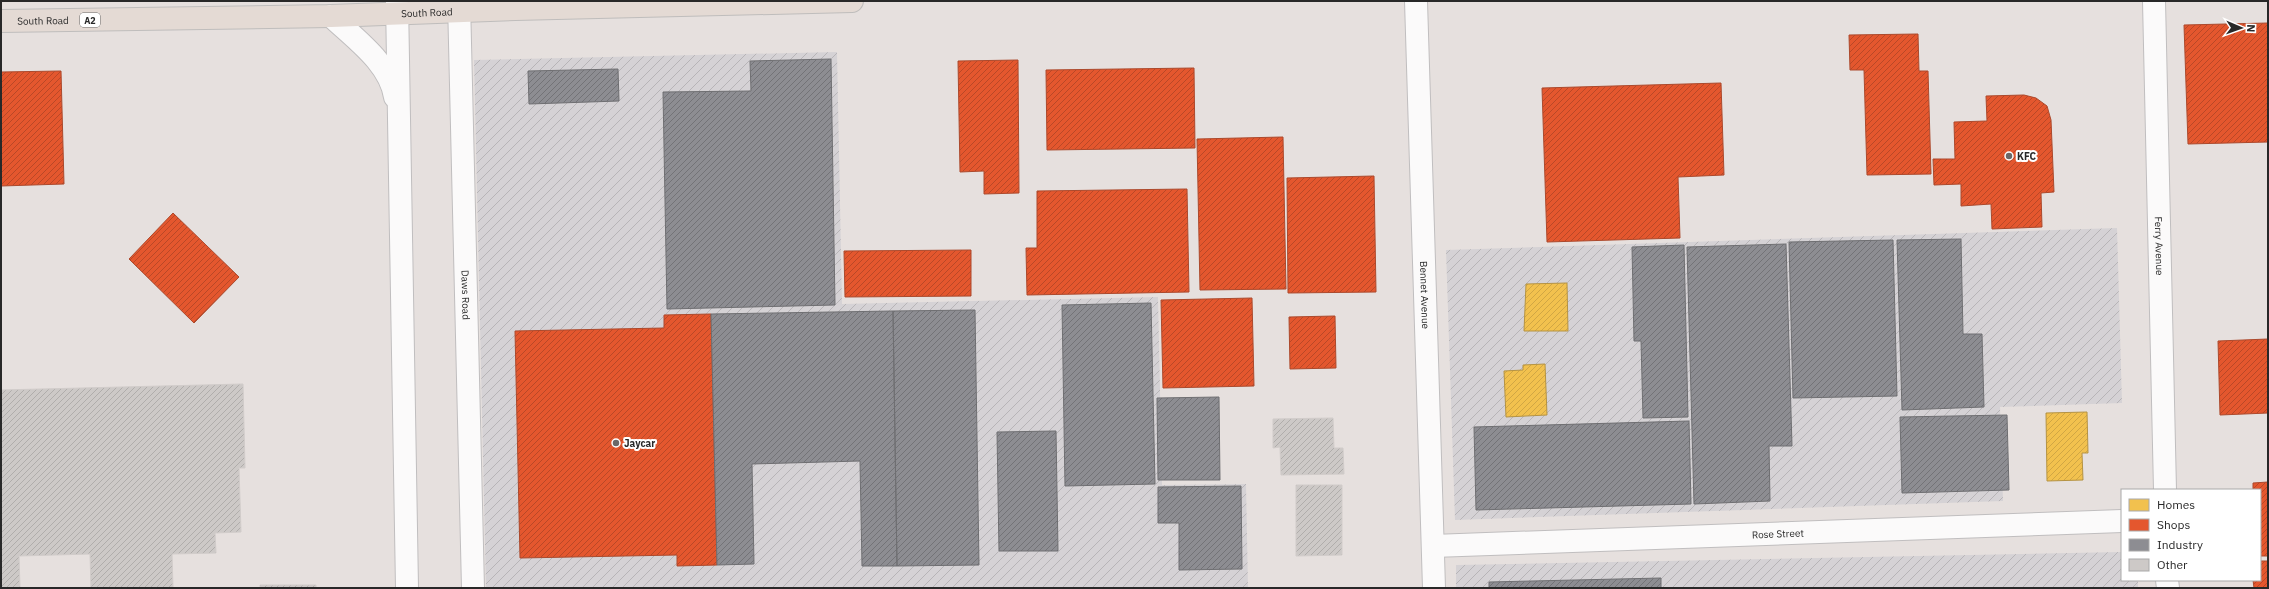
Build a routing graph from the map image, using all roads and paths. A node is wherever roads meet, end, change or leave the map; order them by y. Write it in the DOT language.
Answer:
graph roads {
  1 [pos="852,1"];
  2 [pos="1416,1"];
  3 [pos="2154,1"];
  4 [pos="459,6"];
  5 [pos="398,7"];
  6 [pos="331,16"];
  7 [pos="1,21"];
  8 [pos="400,128"];
  9 [pos="2165,489"];
  10 [pos="2121,521"];
  11 [pos="1433,546"];
  12 [pos="407,588"];
  13 [pos="472,588"];
  14 [pos="1434,588"];
  1 -- 4 [label="highway, South Road / A2"];
  2 -- 11 [label="street, Bennet Avenue"];
  3 -- 9 [label="street, Ferry Avenue"];
  4 -- 5 [label="highway, South Road / A2"];
  4 -- 13 [label="street, Daws Road"];
  5 -- 6 [label="highway, South Road / A2"];
  5 -- 8 [label="street"];
  6 -- 7 [label="highway, South Road / A2"];
  6 -- 8 [label="street"];
  8 -- 12 [label="street"];
  10 -- 11 [label="street, Rose Street"];
  11 -- 14 [label="street, Bennet Avenue"];
}
